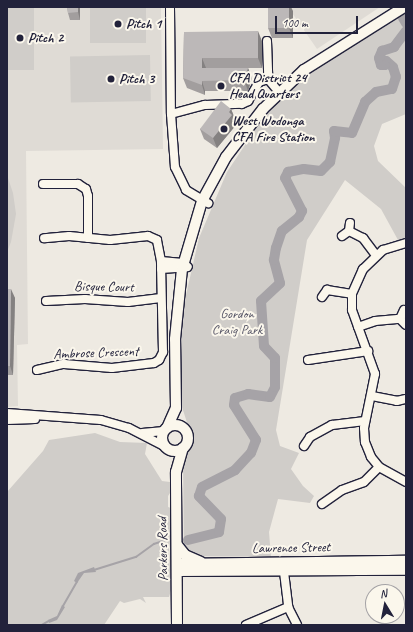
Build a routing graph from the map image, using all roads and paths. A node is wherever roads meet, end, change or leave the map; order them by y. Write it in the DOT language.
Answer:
graph roads {
  1 [pos="170,7"];
  2 [pos="404,7"];
  3 [pos="267,41"];
  4 [pos="268,79"];
  5 [pos="279,92"];
  6 [pos="171,114"];
  7 [pos="43,184"];
  8 [pos="205,202"];
  9 [pos="350,223"];
  10 [pos="349,231"];
  11 [pos="342,236"];
  12 [pos="44,238"];
  13 [pos="88,238"];
  14 [pos="406,243"];
  15 [pos="376,255"];
  16 [pos="161,265"];
  17 [pos="184,267"];
  18 [pos="324,290"];
  19 [pos="352,294"];
  20 [pos="161,298"];
  21 [pos="46,301"];
  22 [pos="404,310"];
  23 [pos="400,319"];
  24 [pos="406,326"];
  25 [pos="358,327"];
  26 [pos="368,351"];
  27 [pos="308,360"];
  28 [pos="37,370"];
  29 [pos="372,396"];
  30 [pos="406,399"];
  31 [pos="176,408"];
  32 [pos="7,413"];
  33 [pos="61,417"];
  34 [pos="7,420"];
  35 [pos="365,420"];
  36 [pos="184,428"];
  37 [pos="166,429"];
  38 [pos="141,433"];
  39 [pos="304,446"];
  40 [pos="167,448"];
  41 [pos="183,448"];
  42 [pos="379,467"];
  43 [pos="176,472"];
  44 [pos="406,482"];
  45 [pos="322,504"];
  46 [pos="176,545"];
  47 [pos="406,561"];
  48 [pos="282,562"];
  49 [pos="177,568"];
  50 [pos="207,568"];
  51 [pos="406,570"];
  52 [pos="284,572"];
  53 [pos="177,591"];
  54 [pos="288,607"];
  55 [pos="177,625"];
  56 [pos="246,625"];
  57 [pos="297,625"];
  1 -- 6 [label="street"];
  2 -- 5 [label="main road"];
  3 -- 4 [label="street"];
  4 -- 5 [label="street"];
  4 -- 6 [label="street"];
  5 -- 8 [label="main road"];
  6 -- 8 [label="street"];
  7 -- 13 [label="street"];
  8 -- 17 [label="main road"];
  9 -- 10 [label="street"];
  10 -- 11 [label="street"];
  10 -- 15 [label="street"];
  12 -- 13 [label="street, Ambrose Crescent"];
  13 -- 16 [label="street, Ambrose Crescent"];
  14 -- 15 [label="street"];
  15 -- 19 [label="street"];
  16 -- 17 [label="street"];
  16 -- 20 [label="street, Ambrose Crescent"];
  17 -- 31 [label="main road"];
  18 -- 19 [label="street"];
  19 -- 25 [label="street"];
  20 -- 21 [label="street, Bisque Court"];
  20 -- 28 [label="street, Ambrose Crescent"];
  22 -- 23 [label="street"];
  23 -- 24 [label="street"];
  23 -- 25 [label="street"];
  25 -- 26 [label="street"];
  26 -- 27 [label="street"];
  26 -- 29 [label="street"];
  29 -- 30 [label="street"];
  29 -- 35 [label="street"];
  31 -- 36 [label="main road"];
  31 -- 37 [label="main road"];
  32 -- 33 [label="street"];
  33 -- 34 [label="street"];
  33 -- 38 [label="street"];
  35 -- 39 [label="street"];
  35 -- 42 [label="street"];
  36 -- 37 [label="main road"];
  36 -- 41 [label="main road"];
  37 -- 38 [label="street"];
  37 -- 40 [label="main road"];
  38 -- 40 [label="street"];
  40 -- 41 [label="main road"];
  40 -- 43 [label="main road, Parkers Road"];
  41 -- 43 [label="main road, Parkers Road"];
  42 -- 44 [label="street"];
  42 -- 45 [label="street"];
  43 -- 46 [label="main road, Parkers Road"];
  46 -- 49 [label="main road, Parkers Road"];
  46 -- 50 [label="main road"];
  47 -- 48 [label="main road, Lawrence Street"];
  48 -- 50 [label="main road, Lawrence Street"];
  48 -- 52 [label="main road"];
  49 -- 50 [label="main road, Lawrence Street"];
  49 -- 53 [label="main road, Parkers Road"];
  50 -- 52 [label="main road, Lawrence Street"];
  50 -- 53 [label="main road"];
  51 -- 52 [label="main road, Lawrence Street"];
  52 -- 54 [label="street"];
  53 -- 55 [label="main road, Parkers Road"];
  54 -- 56 [label="street"];
  54 -- 57 [label="street"];
}
